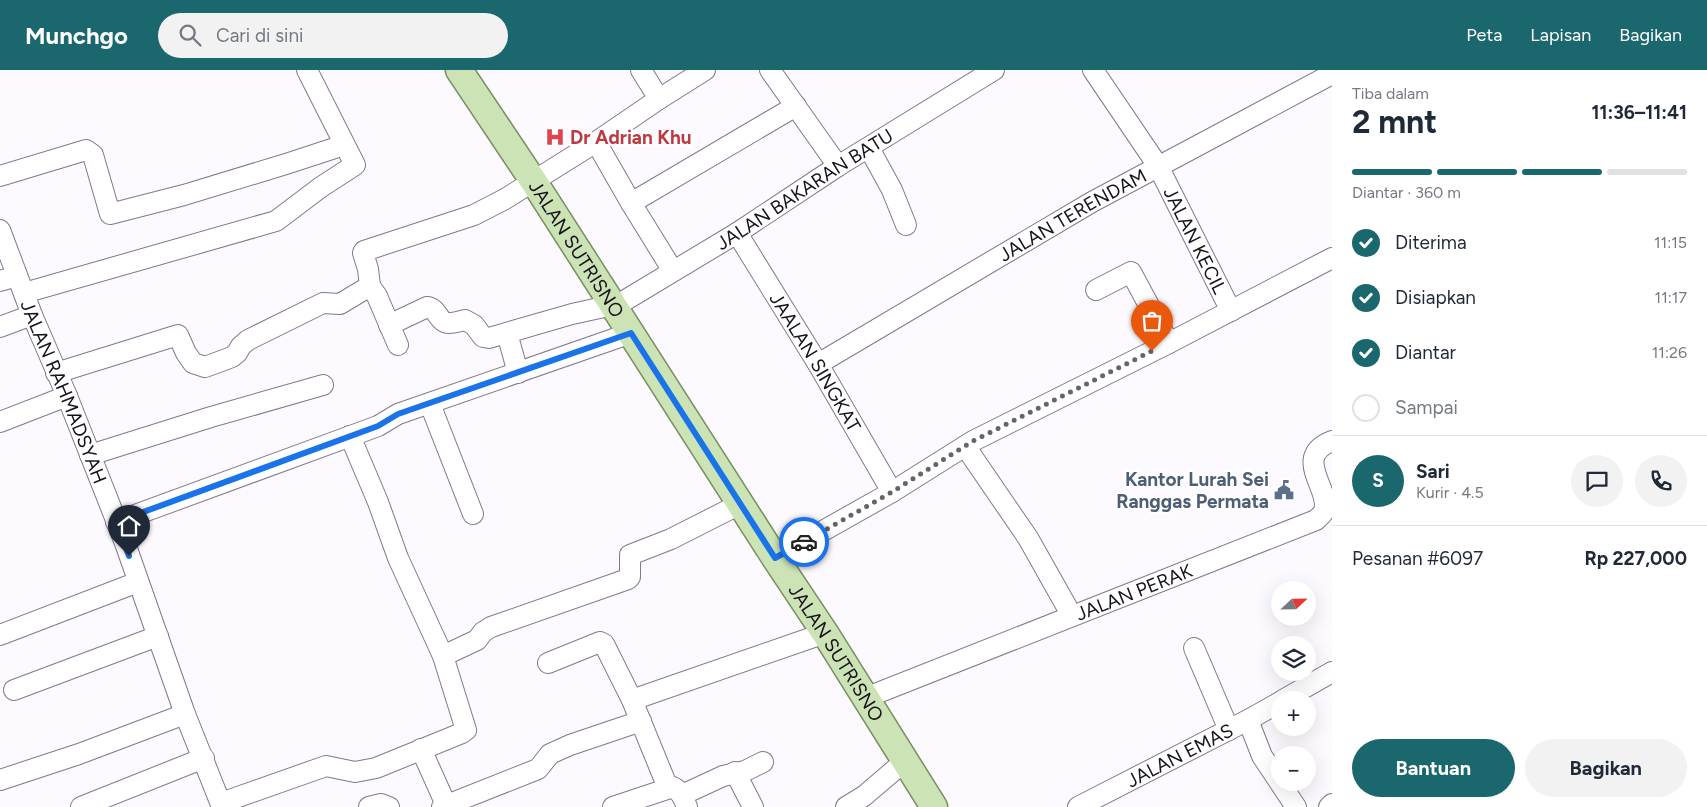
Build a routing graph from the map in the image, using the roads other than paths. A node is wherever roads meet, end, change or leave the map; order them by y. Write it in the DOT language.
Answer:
graph roads {
  1 [pos="307,70"];
  2 [pos="459,70"];
  3 [pos="641,70"];
  4 [pos="705,70"];
  5 [pos="770,70"];
  6 [pos="1093,70"];
  7 [pos="989,71"];
  8 [pos="1332,74"];
  9 [pos="658,98"];
  10 [pos="796,106"];
  11 [pos="596,142"];
  12 [pos="344,145"];
  13 [pos="869,148"];
  14 [pos="838,166"];
  15 [pos="1158,166"];
  16 [pos="0,176"];
  17 [pos="534,182"];
  18 [pos="631,203"];
  19 [pos="906,225"];
  20 [pos="737,233"];
  21 [pos="1,235"];
  22 [pos="1332,258"];
  23 [pos="673,270"];
  24 [pos="14,283"];
  25 [pos="370,286"];
  26 [pos="1096,290"];
  27 [pos="613,306"];
  28 [pos="1231,310"];
  29 [pos="32,315"];
  30 [pos="389,325"];
  31 [pos="0,327"];
  32 [pos="507,333"];
  33 [pos="631,333"];
  34 [pos="1169,342"];
  35 [pos="398,346"];
  36 [pos="818,364"];
  37 [pos="56,373"];
  38 [pos="518,373"];
  39 [pos="323,385"];
  40 [pos="67,396"];
  41 [pos="430,404"];
  42 [pos="0,422"];
  43 [pos="350,436"];
  44 [pos="1332,442"];
  45 [pos="965,446"];
  46 [pos="90,455"];
  47 [pos="892,492"];
  48 [pos="740,504"];
  49 [pos="473,514"];
  50 [pos="116,522"];
  51 [pos="775,558"];
  52 [pos="138,582"];
  53 [pos="1072,616"];
  54 [pos="825,633"];
  55 [pos="0,635"];
  56 [pos="158,636"];
  57 [pos="1194,648"];
  58 [pos="443,656"];
  59 [pos="548,663"];
  60 [pos="1332,672"];
  61 [pos="14,690"];
  62 [pos="1299,691"];
  63 [pos="865,698"];
  64 [pos="632,700"];
  65 [pos="1271,707"];
  66 [pos="185,714"];
  67 [pos="1248,720"];
  68 [pos="640,722"];
  69 [pos="1229,730"];
  70 [pos="421,749"];
  71 [pos="204,758"];
  72 [pos="905,761"];
  73 [pos="763,762"];
  74 [pos="735,772"];
  75 [pos="0,780"];
  76 [pos="679,796"];
  77 [pos="1332,804"];
  78 [pos="222,805"];
  79 [pos="81,807"];
  80 [pos="368,807"];
  81 [pos="389,807"];
  82 [pos="445,807"];
  83 [pos="615,807"];
  84 [pos="753,807"];
  85 [pos="846,807"];
  86 [pos="934,807"];
  87 [pos="1078,807"];
  88 [pos="1296,807"];
  89 [pos="1329,807"];
  1 -- 12 [label="street"];
  2 -- 17 [label="main road, JALAN SUTRISNO"];
  3 -- 9 [label="street"];
  4 -- 9 [label="street"];
  5 -- 10 [label="street"];
  6 -- 15 [label="street, JALAN KECIL"];
  7 -- 13 [label="street, JALAN BAKARAN BATU"];
  8 -- 15 [label="street, JALAN TERENDAM"];
  9 -- 11 [label="street"];
  10 -- 14 [label="street"];
  10 -- 18 [label="street"];
  11 -- 17 [label="street"];
  11 -- 18 [label="street"];
  12 -- 16 [label="street"];
  12 -- 24 [label="street"];
  13 -- 14 [label="street, JALAN BAKARAN BATU"];
  13 -- 19 [label="street"];
  14 -- 20 [label="street, JALAN BAKARAN BATU"];
  15 -- 28 [label="street, JALAN KECIL"];
  15 -- 36 [label="street, JALAN TERENDAM"];
  17 -- 25 [label="street"];
  17 -- 27 [label="main road, JALAN SUTRISNO"];
  18 -- 23 [label="street"];
  20 -- 23 [label="street, JALAN BAKARAN BATU"];
  20 -- 36 [label="street, JAALAN SINGKAT"];
  21 -- 24 [label="street, JALAN RAHMADSYAH"];
  22 -- 28 [label="street"];
  23 -- 27 [label="street, JALAN BAKARAN BATU"];
  24 -- 29 [label="street, JALAN RAHMADSYAH"];
  25 -- 30 [label="street"];
  25 -- 37 [label="street"];
  26 -- 34 [label="street"];
  27 -- 32 [label="street, JALAN BAKARAN BATU"];
  27 -- 33 [label="main road, JALAN SUTRISNO"];
  28 -- 34 [label="street"];
  29 -- 31 [label="street"];
  29 -- 37 [label="street, JALAN RAHMADSYAH"];
  30 -- 32 [label="street, JALAN BAKARAN BATU"];
  30 -- 35 [label="street"];
  32 -- 38 [label="street"];
  33 -- 38 [label="street"];
  33 -- 48 [label="main road, JALAN SUTRISNO"];
  34 -- 45 [label="street"];
  36 -- 47 [label="street, JAALAN SINGKAT"];
  37 -- 40 [label="street, JALAN RAHMADSYAH"];
  38 -- 41 [label="street"];
  39 -- 46 [label="street"];
  40 -- 42 [label="street"];
  40 -- 46 [label="street, JALAN RAHMADSYAH"];
  41 -- 43 [label="street"];
  41 -- 49 [label="street"];
  43 -- 50 [label="street"];
  43 -- 58 [label="street"];
  44 -- 53 [label="street, JALAN PERAK"];
  45 -- 47 [label="street"];
  45 -- 53 [label="street"];
  46 -- 50 [label="street, JALAN RAHMADSYAH"];
  47 -- 51 [label="street"];
  48 -- 51 [label="main road, JALAN SUTRISNO"];
  48 -- 58 [label="street"];
  50 -- 52 [label="street, JALAN RAHMADSYAH"];
  51 -- 54 [label="main road, JALAN SUTRISNO"];
  52 -- 55 [label="street"];
  52 -- 56 [label="street, JALAN RAHMADSYAH"];
  53 -- 63 [label="street, JALAN PERAK"];
  54 -- 63 [label="main road, JALAN SUTRISNO"];
  54 -- 64 [label="street"];
  56 -- 61 [label="street"];
  56 -- 66 [label="street, JALAN RAHMADSYAH"];
  57 -- 69 [label="street"];
  58 -- 70 [label="street"];
  59 -- 64 [label="street"];
  60 -- 62 [label="street, JALAN EMAS"];
  63 -- 72 [label="main road, JALAN SUTRISNO"];
  64 -- 68 [label="street"];
  65 -- 67 [label="street, JALAN EMAS"];
  66 -- 71 [label="street, JALAN RAHMADSYAH"];
  66 -- 75 [label="street"];
  67 -- 69 [label="street, JALAN EMAS"];
  67 -- 88 [label="street"];
  68 -- 76 [label="street"];
  68 -- 82 [label="street"];
  69 -- 87 [label="street, JALAN EMAS"];
  70 -- 78 [label="street"];
  70 -- 82 [label="street"];
  71 -- 78 [label="street, JALAN RAHMADSYAH"];
  71 -- 79 [label="street"];
  72 -- 85 [label="street"];
  72 -- 86 [label="main road, JALAN SUTRISNO"];
  73 -- 74 [label="street"];
  74 -- 76 [label="street"];
  74 -- 84 [label="street"];
  76 -- 83 [label="street"];
  77 -- 89 [label="street"];
  80 -- 81 [label="street"];
}
